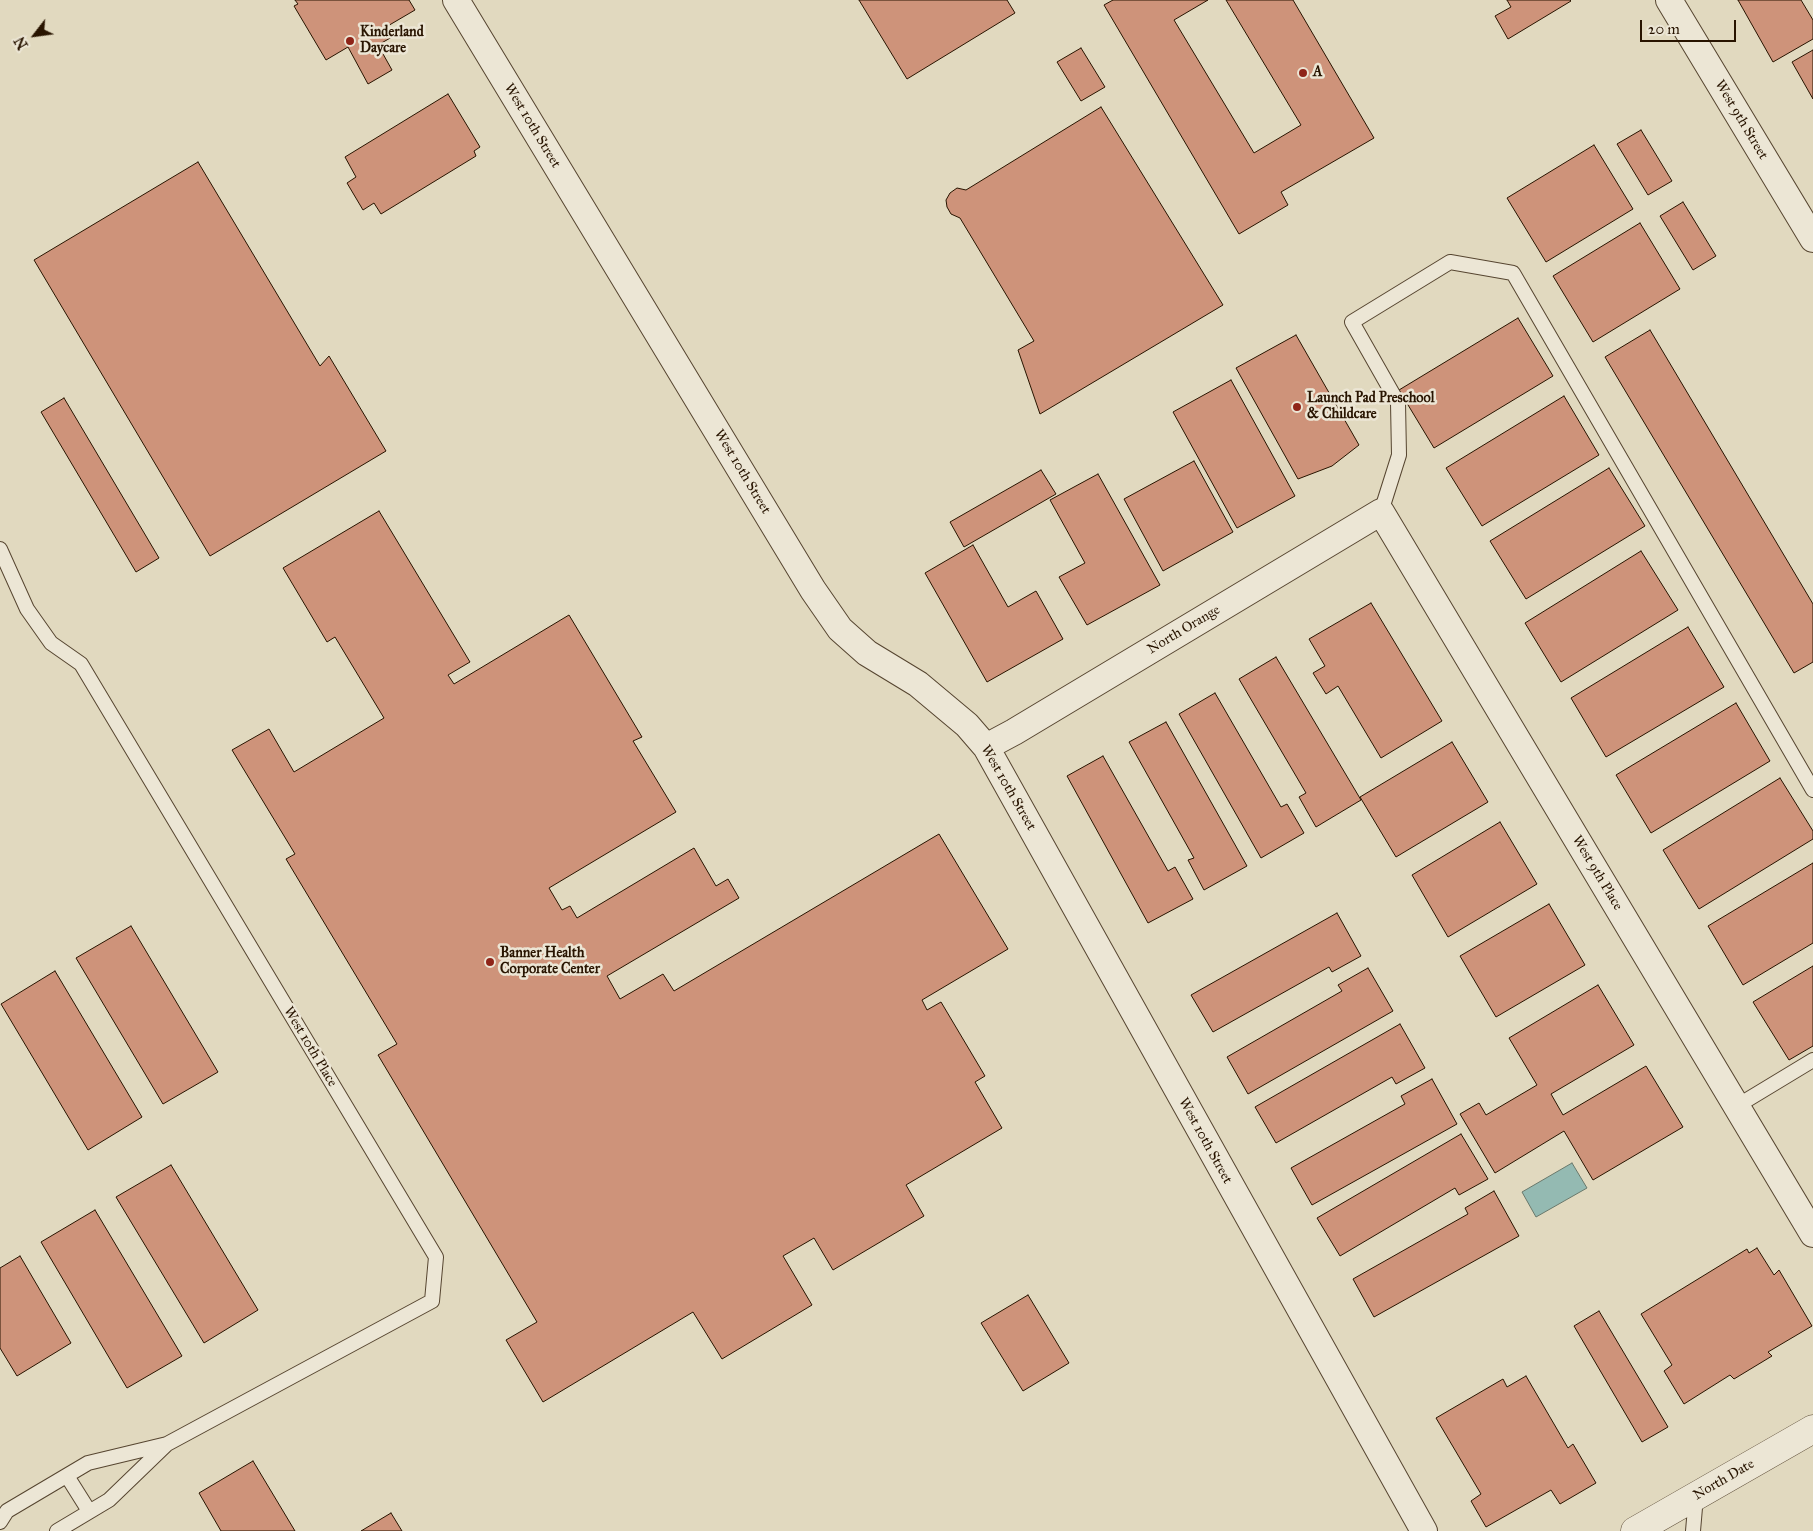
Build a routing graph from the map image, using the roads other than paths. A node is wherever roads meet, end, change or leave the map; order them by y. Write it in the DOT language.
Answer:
graph roads {
  1 [pos="456,0"];
  2 [pos="1669,0"];
  3 [pos="1813,239"];
  4 [pos="1381,512"];
  5 [pos="0,549"];
  6 [pos="986,747"];
  7 [pos="1813,790"];
  8 [pos="1813,1060"];
  9 [pos="1736,1106"];
  10 [pos="1813,1234"];
  11 [pos="1813,1429"];
  12 [pos="167,1444"];
  13 [pos="67,1476"];
  14 [pos="1696,1496"];
  15 [pos="89,1511"];
  16 [pos="0,1522"];
  17 [pos="57,1531"];
  18 [pos="1424,1531"];
  19 [pos="1635,1531"];
  20 [pos="1693,1531"];
  1 -- 6 [label="street, West 10th Street"];
  2 -- 3 [label="street, West 9th Street"];
  4 -- 6 [label="street, North Orange"];
  4 -- 7 [label="lane"];
  4 -- 9 [label="street, West 9th Place"];
  5 -- 12 [label="lane, West 10th Place"];
  6 -- 18 [label="street, West 10th Street"];
  8 -- 9 [label="lane"];
  9 -- 10 [label="street, West 9th Place"];
  11 -- 14 [label="street, North Date"];
  12 -- 13 [label="lane, West 10th Place"];
  12 -- 15 [label="lane, West 10th Place"];
  13 -- 15 [label="lane"];
  13 -- 16 [label="lane, West 10th Place"];
  14 -- 19 [label="street, North Date"];
  14 -- 20 [label="lane"];
  15 -- 17 [label="lane, West 10th Place"];
}
